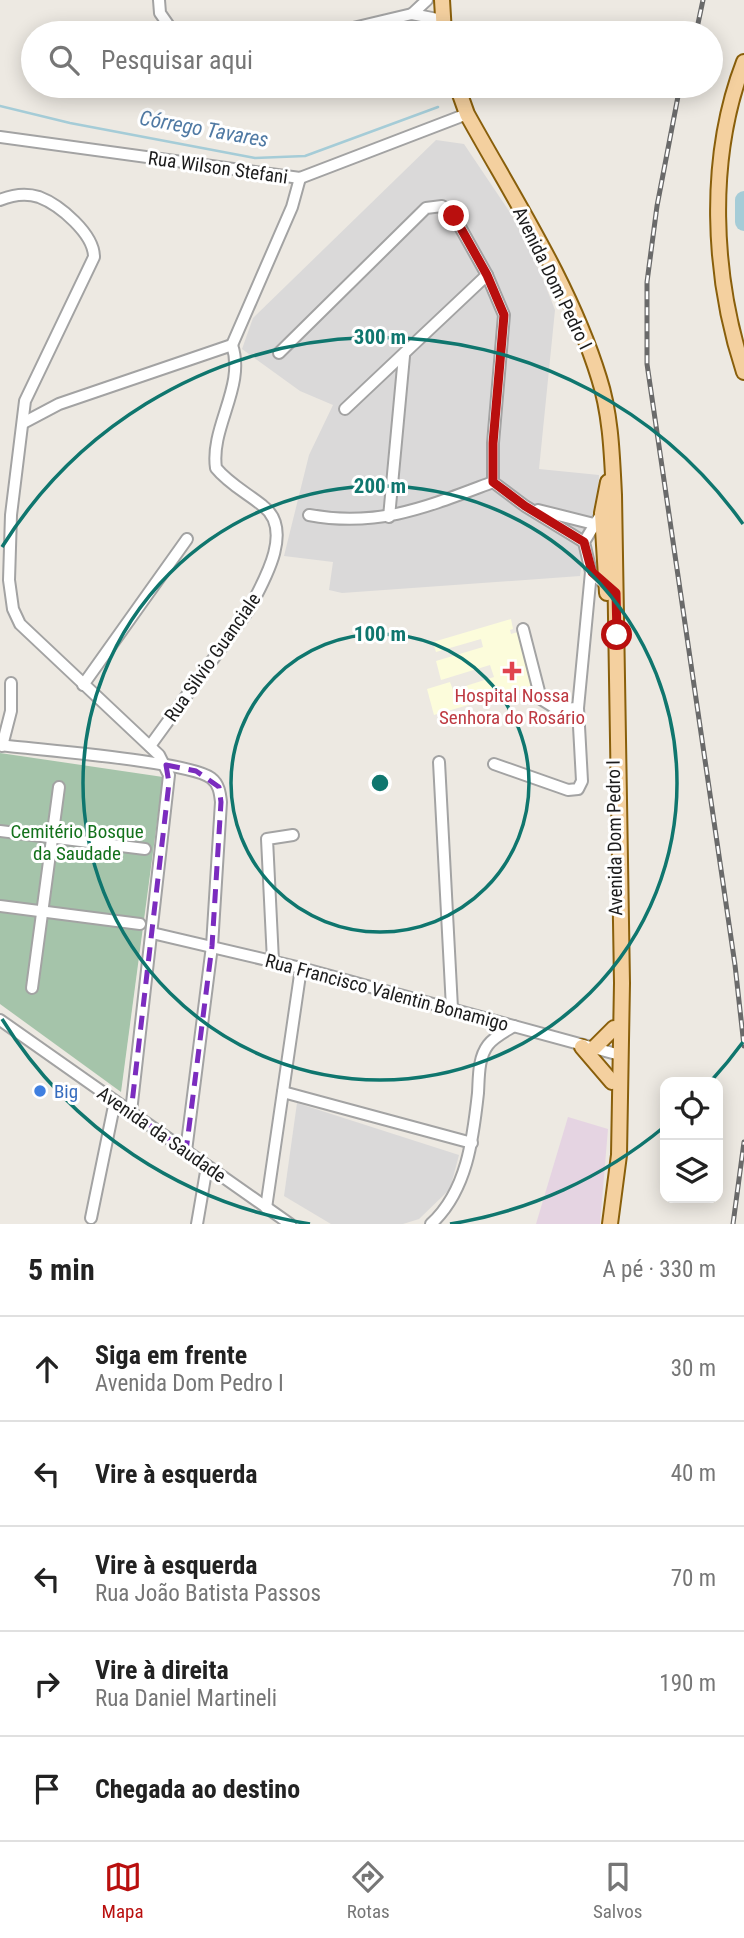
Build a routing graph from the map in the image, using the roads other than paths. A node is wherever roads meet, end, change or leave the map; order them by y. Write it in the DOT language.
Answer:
graph roads {
  1 [pos="159,0"];
  2 [pos="427,0"];
  3 [pos="442,0"];
  4 [pos="412,14"];
  5 [pos="166,21"];
  6 [pos="383,21"];
  7 [pos="429,21"];
  8 [pos="443,21"];
  9 [pos="744,62"];
  10 [pos="461,98"];
  11 [pos="467,114"];
  12 [pos="0,137"];
  13 [pos="300,178"];
  14 [pos="0,200"];
  15 [pos="487,275"];
  16 [pos="232,345"];
  17 [pos="279,353"];
  18 [pos="404,356"];
  19 [pos="744,372"];
  20 [pos="345,409"];
  21 [pos="25,422"];
  22 [pos="611,452"];
  23 [pos="493,482"];
  24 [pos="614,495"];
  25 [pos="525,506"];
  26 [pos="309,515"];
  27 [pos="388,517"];
  28 [pos="598,519"];
  29 [pos="187,539"];
  30 [pos="584,542"];
  31 [pos="592,572"];
  32 [pos="611,590"];
  33 [pos="523,629"];
  34 [pos="11,683"];
  35 [pos="83,685"];
  36 [pos="578,708"];
  37 [pos="1,746"];
  38 [pos="150,746"];
  39 [pos="439,762"];
  40 [pos="494,764"];
  41 [pos="166,765"];
  42 [pos="59,786"];
  43 [pos="0,831"];
  44 [pos="293,835"];
  45 [pos="52,838"];
  46 [pos="145,849"];
  47 [pos="0,906"];
  48 [pos="41,912"];
  49 [pos="140,924"];
  50 [pos="152,933"];
  51 [pos="212,946"];
  52 [pos="273,961"];
  53 [pos="301,968"];
  54 [pos="32,988"];
  55 [pos="452,1008"];
  56 [pos="0,1020"];
  57 [pos="514,1026"];
  58 [pos="614,1028"];
  59 [pos="588,1048"];
  60 [pos="617,1054"];
  61 [pos="612,1082"];
  62 [pos="283,1092"];
  63 [pos="115,1101"];
  64 [pos="131,1112"];
  65 [pos="472,1143"];
  66 [pos="186,1151"];
  67 [pos="207,1166"];
  68 [pos="265,1208"];
  69 [pos="91,1218"];
  70 [pos="197,1224"];
  71 [pos="290,1224"];
  72 [pos="431,1224"];
  73 [pos="603,1224"];
  74 [pos="610,1224"];
  1 -- 5 [label="street"];
  2 -- 4 [label="street"];
  3 -- 8 [label="main road"];
  4 -- 6 [label="street"];
  4 -- 7 [label="street"];
  9 -- 19 [label="main road"];
  10 -- 11 [label="main road, Avenida Dom Pedro I"];
  11 -- 13 [label="street, Rua Wilson Stefani"];
  11 -- 22 [label="main road, Avenida Dom Pedro I"];
  12 -- 13 [label="street, Rua Wilson Stefani"];
  13 -- 16 [label="street"];
  14 -- 21 [label="street"];
  15 -- 17 [label="street"];
  15 -- 18 [label="street"];
  15 -- 23 [label="street"];
  16 -- 21 [label="street"];
  16 -- 38 [label="street, Rua Silvio Guanciale"];
  18 -- 20 [label="street"];
  18 -- 27 [label="street"];
  21 -- 35 [label="street"];
  22 -- 24 [label="main road, Avenida Dom Pedro I"];
  22 -- 28 [label="main road, Avenida Dom Pedro I"];
  23 -- 25 [label="street"];
  23 -- 27 [label="street"];
  24 -- 28 [label="street"];
  24 -- 32 [label="main road, Avenida Dom Pedro I"];
  25 -- 28 [label="street"];
  25 -- 30 [label="street"];
  26 -- 27 [label="street"];
  28 -- 30 [label="street"];
  28 -- 32 [label="main road, Avenida Dom Pedro I"];
  29 -- 35 [label="street"];
  30 -- 31 [label="street"];
  31 -- 32 [label="street"];
  31 -- 36 [label="street"];
  32 -- 58 [label="main road, Avenida Dom Pedro I"];
  32 -- 60 [label="main road, Avenida Dom Pedro I"];
  33 -- 36 [label="street"];
  34 -- 37 [label="street"];
  35 -- 38 [label="street"];
  36 -- 40 [label="street"];
  37 -- 41 [label="street"];
  38 -- 41 [label="street"];
  39 -- 55 [label="street"];
  41 -- 50 [label="street"];
  41 -- 51 [label="street"];
  42 -- 45 [label="street"];
  43 -- 45 [label="street"];
  44 -- 52 [label="street"];
  45 -- 46 [label="street"];
  45 -- 48 [label="street"];
  47 -- 48 [label="street"];
  48 -- 49 [label="street"];
  48 -- 54 [label="street"];
  50 -- 51 [label="street, Rua Francisco Valentin Bonamigo"];
  50 -- 64 [label="street"];
  51 -- 52 [label="street, Rua Francisco Valentin Bonamigo"];
  51 -- 66 [label="street"];
  52 -- 53 [label="street, Rua Francisco Valentin Bonamigo"];
  53 -- 55 [label="street, Rua Francisco Valentin Bonamigo"];
  53 -- 62 [label="street"];
  55 -- 57 [label="street, Rua Francisco Valentin Bonamigo"];
  56 -- 63 [label="street, Avenida da Saudade"];
  57 -- 59 [label="street, Rua Francisco Valentin Bonamigo"];
  57 -- 65 [label="street"];
  58 -- 59 [label="main road"];
  58 -- 60 [label="main road, Avenida Dom Pedro I"];
  59 -- 60 [label="street, Rua Francisco Valentin Bonamigo"];
  59 -- 61 [label="main road"];
  60 -- 61 [label="main road, Avenida Dom Pedro I"];
  60 -- 74 [label="main road, Avenida Dom Pedro I"];
  61 -- 73 [label="main road, Avenida Dom Pedro I"];
  62 -- 65 [label="street"];
  62 -- 68 [label="street"];
  63 -- 64 [label="street, Avenida da Saudade"];
  63 -- 69 [label="street"];
  64 -- 66 [label="street, Avenida da Saudade"];
  65 -- 72 [label="street"];
  66 -- 67 [label="street, Avenida da Saudade"];
  67 -- 68 [label="street, Avenida da Saudade"];
  67 -- 70 [label="street"];
  68 -- 71 [label="street, Avenida da Saudade"];
}
